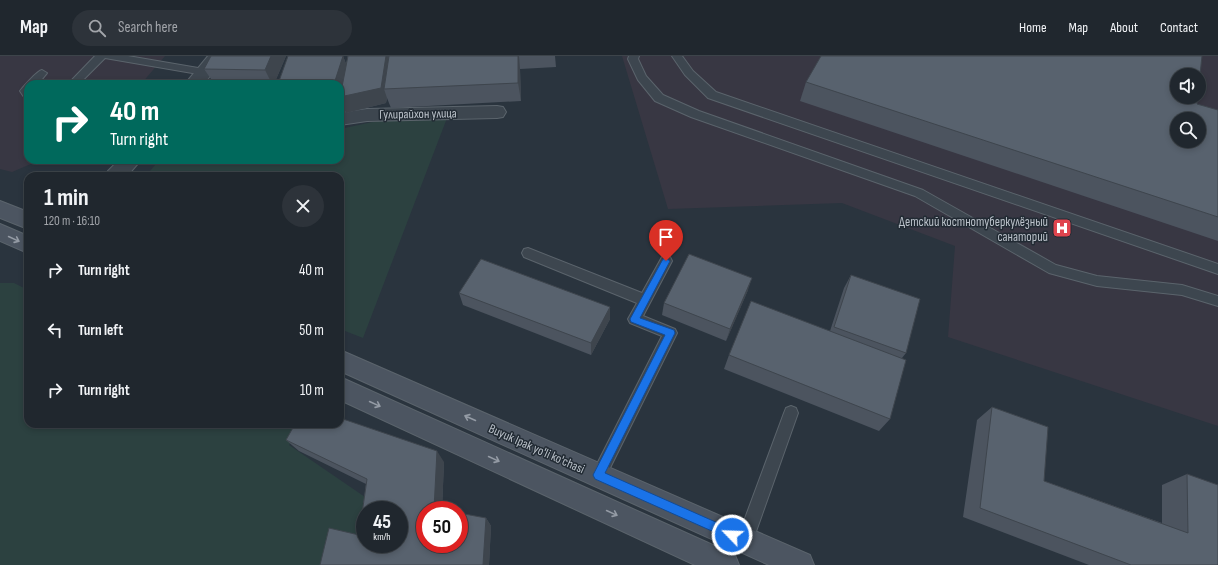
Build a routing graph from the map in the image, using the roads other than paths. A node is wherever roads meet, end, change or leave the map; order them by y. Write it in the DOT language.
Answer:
graph roads {
  1 [pos="100,56"];
  2 [pos="108,56"];
  3 [pos="177,56"];
  4 [pos="217,56"];
  5 [pos="634,56"];
  6 [pos="677,56"];
  7 [pos="168,66"];
  8 [pos="42,73"];
  9 [pos="199,78"];
  10 [pos="36,80"];
  11 [pos="77,80"];
  12 [pos="497,112"];
  13 [pos="344,118"];
  14 [pos="127,164"];
  15 [pos="119,172"];
  16 [pos="0,209"];
  17 [pos="24,219"];
  18 [pos="0,232"];
  19 [pos="24,243"];
  20 [pos="528,253"];
  21 [pos="666,261"];
  22 [pos="1218,269"];
  23 [pos="645,300"];
  24 [pos="1218,301"];
  25 [pos="344,362"];
  26 [pos="344,390"];
  27 [pos="791,413"];
  28 [pos="598,475"];
  29 [pos="745,540"];
  30 [pos="726,565"];
  31 [pos="800,565"];
  1 -- 11 [label="lane"];
  2 -- 7 [label="lane"];
  3 -- 7 [label="lane"];
  4 -- 9 [label="street"];
  5 -- 24 [label="lane"];
  6 -- 22 [label="lane"];
  7 -- 9 [label="lane"];
  8 -- 10 [label="lane"];
  12 -- 13 [label="street, Гулирайхон улица"];
  14 -- 15 [label="street"];
  16 -- 17 [label="main road"];
  18 -- 19 [label="main road, one-way"];
  20 -- 23 [label="lane"];
  21 -- 23 [label="lane"];
  23 -- 28 [label="lane"];
  28 -- 25 [label="main road, Buyuk Ipak yo'li ko'chasi, one-way"];
  26 -- 30 [label="main road, Buyuk Ipak yo'li ko'chasi, one-way"];
  27 -- 29 [label="lane"];
  28 -- 29 [label="main road, Buyuk Ipak yo'li ko'chasi"];
  29 -- 31 [label="main road, Buyuk Ipak yo'li ko'chasi"];
}
